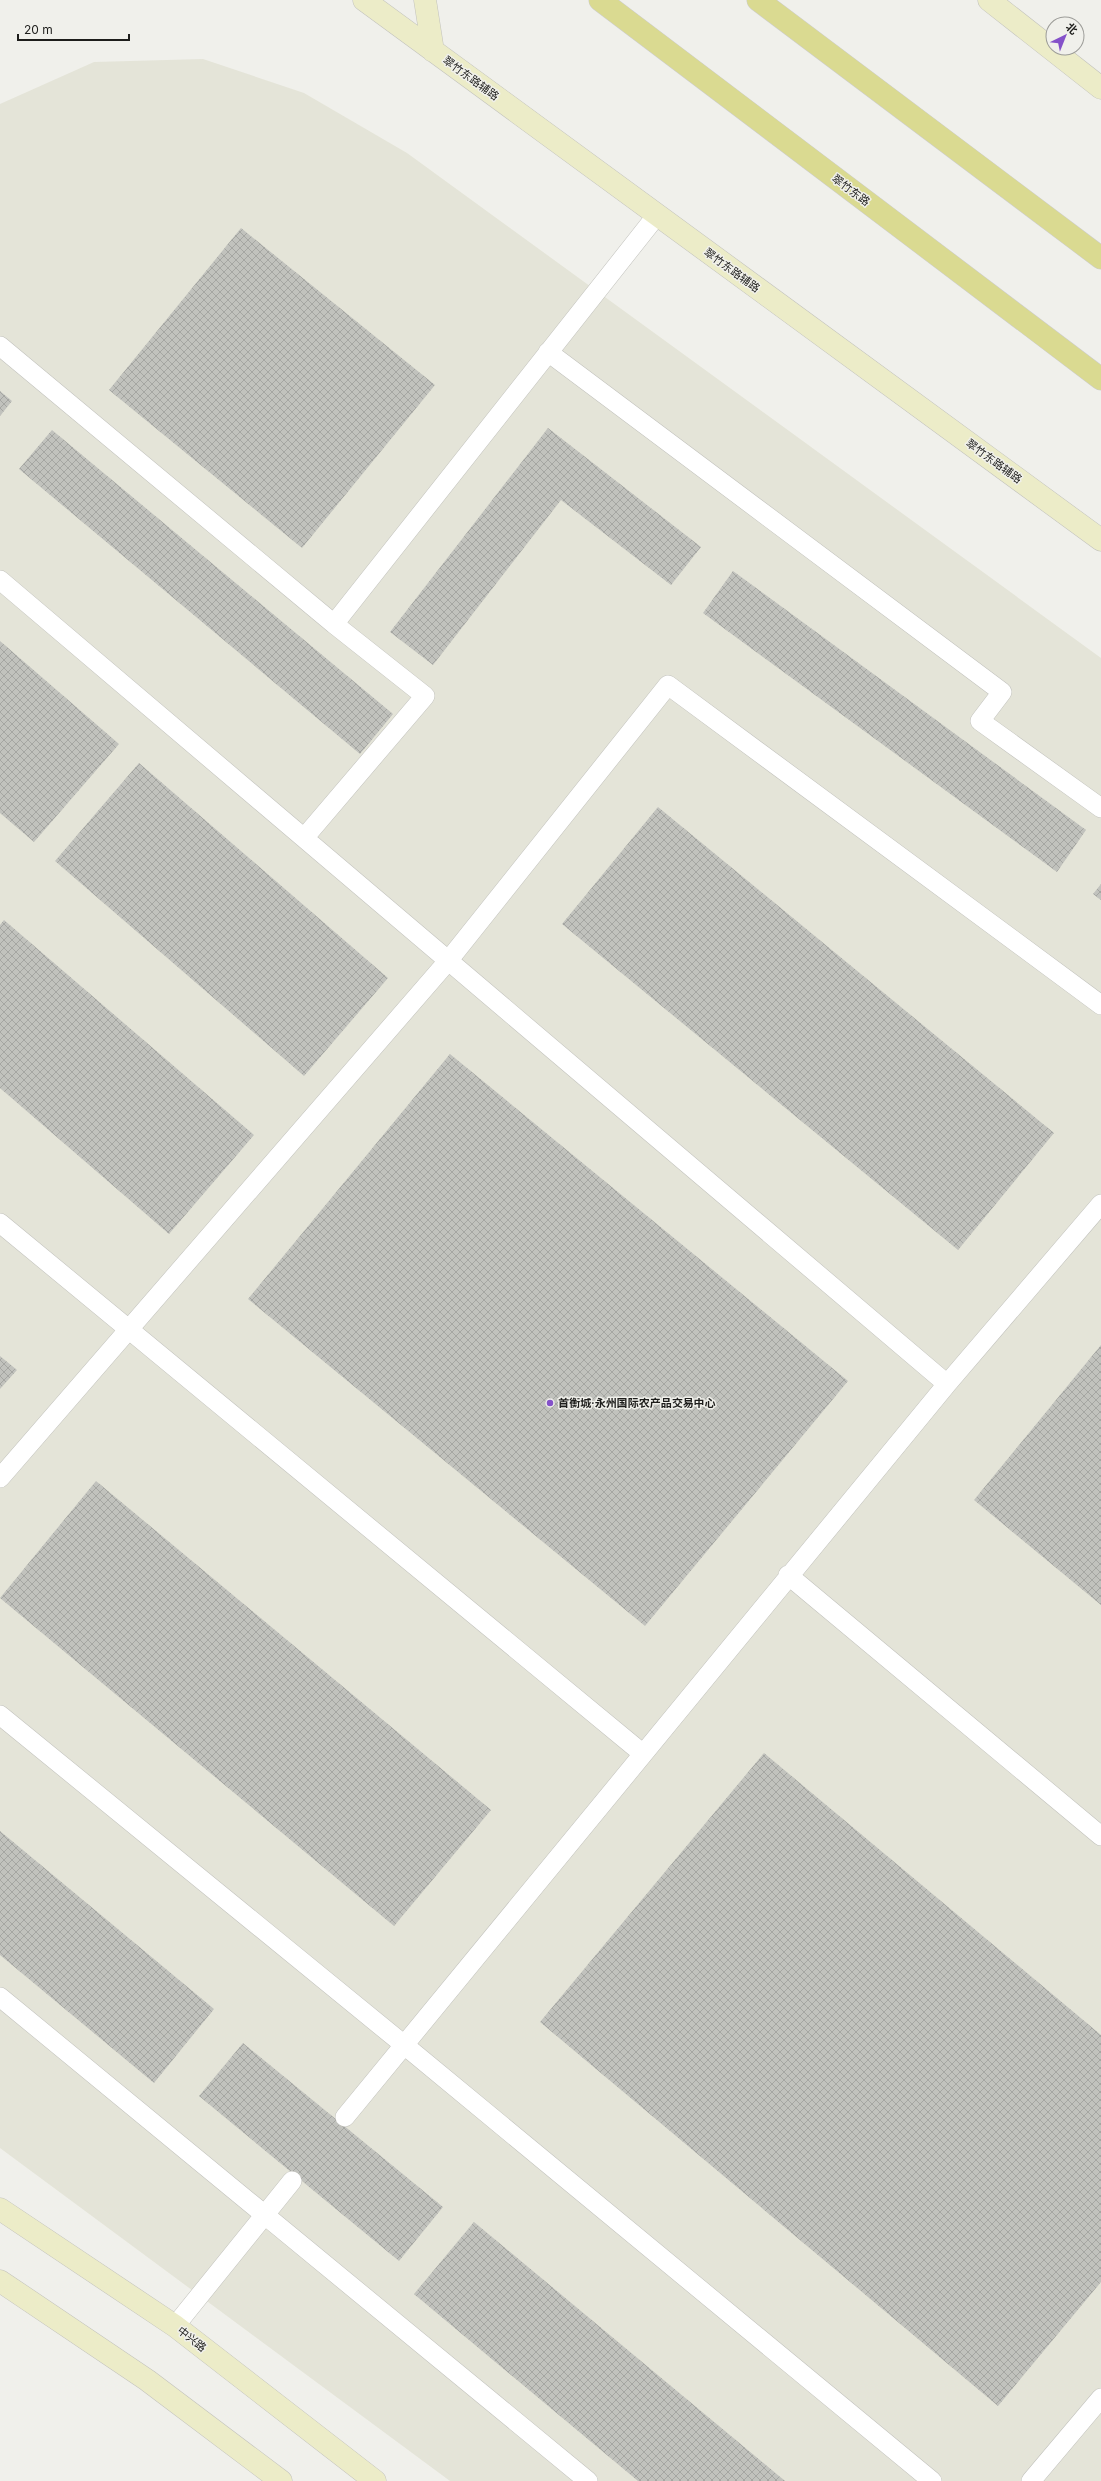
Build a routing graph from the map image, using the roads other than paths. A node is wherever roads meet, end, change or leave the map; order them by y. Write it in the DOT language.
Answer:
graph roads {
  1 [pos="364,0"];
  2 [pos="425,0"];
  3 [pos="600,0"];
  4 [pos="758,0"];
  5 [pos="989,0"];
  6 [pos="434,51"];
  7 [pos="1101,88"];
  8 [pos="657,215"];
  9 [pos="1101,258"];
  10 [pos="0,346"];
  11 [pos="548,352"];
  12 [pos="1101,379"];
  13 [pos="1101,540"];
  14 [pos="0,580"];
  15 [pos="334,624"];
  16 [pos="1101,808"];
  17 [pos="304,838"];
  18 [pos="448,961"];
  19 [pos="1101,1006"];
  20 [pos="1101,1204"];
  21 [pos="0,1223"];
  22 [pos="129,1330"];
  23 [pos="947,1384"];
  24 [pos="0,1478"];
  25 [pos="788,1575"];
  26 [pos="0,1715"];
  27 [pos="642,1753"];
  28 [pos="1101,1836"];
  29 [pos="0,1997"];
  30 [pos="403,2044"];
  31 [pos="345,2116"];
  32 [pos="292,2181"];
  33 [pos="0,2209"];
  34 [pos="264,2215"];
  35 [pos="0,2281"];
  36 [pos="175,2326"];
  37 [pos="1101,2398"];
  38 [pos="281,2481"];
  39 [pos="375,2481"];
  40 [pos="588,2481"];
  41 [pos="932,2481"];
  42 [pos="1031,2481"];
  1 -- 6 [label="main road, 翠竹东路辅路"];
  2 -- 6 [label="main road"];
  3 -- 12 [label="main road, 翠竹东路"];
  4 -- 9 [label="main road"];
  5 -- 7 [label="main road"];
  6 -- 8 [label="main road, 翠竹东路辅路"];
  8 -- 11 [label="lane"];
  8 -- 13 [label="main road, 翠竹东路辅路"];
  10 -- 15 [label="lane"];
  11 -- 15 [label="lane"];
  11 -- 16 [label="lane"];
  14 -- 17 [label="lane"];
  15 -- 17 [label="lane"];
  17 -- 18 [label="lane"];
  18 -- 19 [label="lane"];
  18 -- 22 [label="lane"];
  18 -- 23 [label="lane"];
  20 -- 23 [label="lane"];
  21 -- 22 [label="lane"];
  22 -- 24 [label="lane"];
  22 -- 27 [label="lane"];
  23 -- 25 [label="lane"];
  25 -- 27 [label="lane"];
  25 -- 28 [label="lane"];
  26 -- 30 [label="lane"];
  27 -- 30 [label="lane"];
  29 -- 34 [label="lane"];
  30 -- 31 [label="lane"];
  30 -- 41 [label="lane"];
  32 -- 34 [label="lane"];
  33 -- 36 [label="main road, 中兴路"];
  34 -- 36 [label="lane"];
  34 -- 40 [label="lane"];
  35 -- 38 [label="main road"];
  36 -- 39 [label="main road, 中兴路"];
  37 -- 42 [label="lane"];
}
